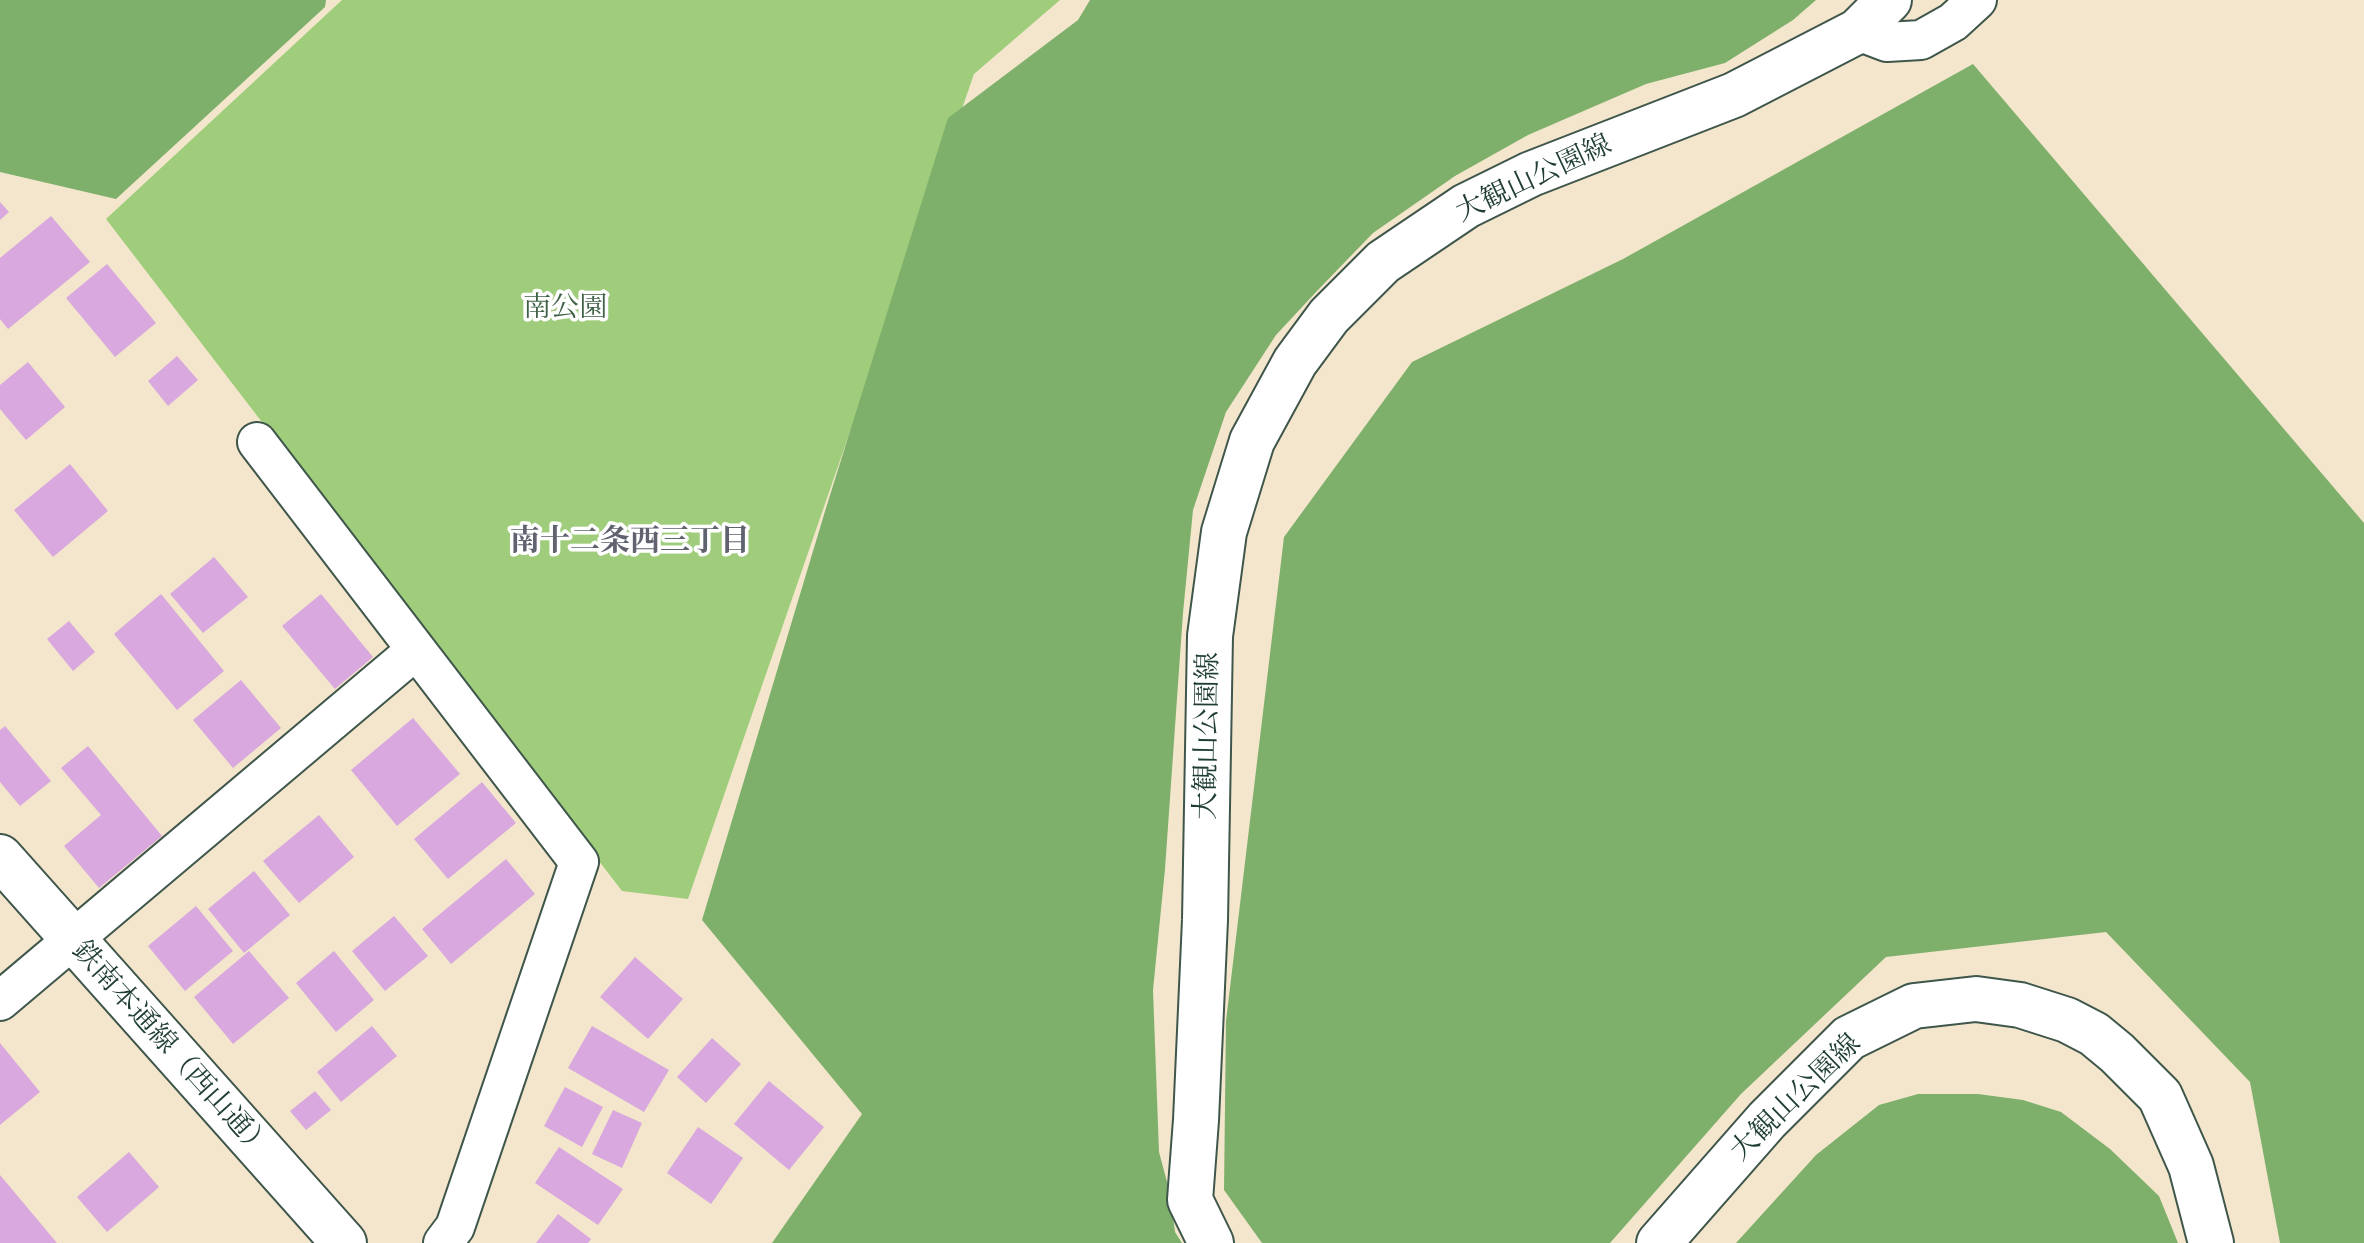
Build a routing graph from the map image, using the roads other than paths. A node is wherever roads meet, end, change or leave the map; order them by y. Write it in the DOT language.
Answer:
graph roads {
  1 [pos="1889,0"];
  2 [pos="1977,0"];
  3 [pos="1858,31"];
  4 [pos="257,442"];
  5 [pos="416,650"];
  6 [pos="0,857"];
  7 [pos="72,940"];
  8 [pos="0,1001"];
  9 [pos="344,1243"];
  10 [pos="443,1243"];
  11 [pos="1211,1243"];
  12 [pos="1659,1243"];
  13 [pos="2211,1243"];
  1 -- 3 [label="main road, 大観山公園線"];
  2 -- 3 [label="street"];
  3 -- 11 [label="main road, 大観山公園線"];
  4 -- 5 [label="street"];
  5 -- 7 [label="street"];
  5 -- 10 [label="street"];
  6 -- 7 [label="main road, 鉄南本通線（西山通）"];
  7 -- 8 [label="street"];
  7 -- 9 [label="main road, 鉄南本通線（西山通）"];
  12 -- 13 [label="main road, 大観山公園線"];
}
